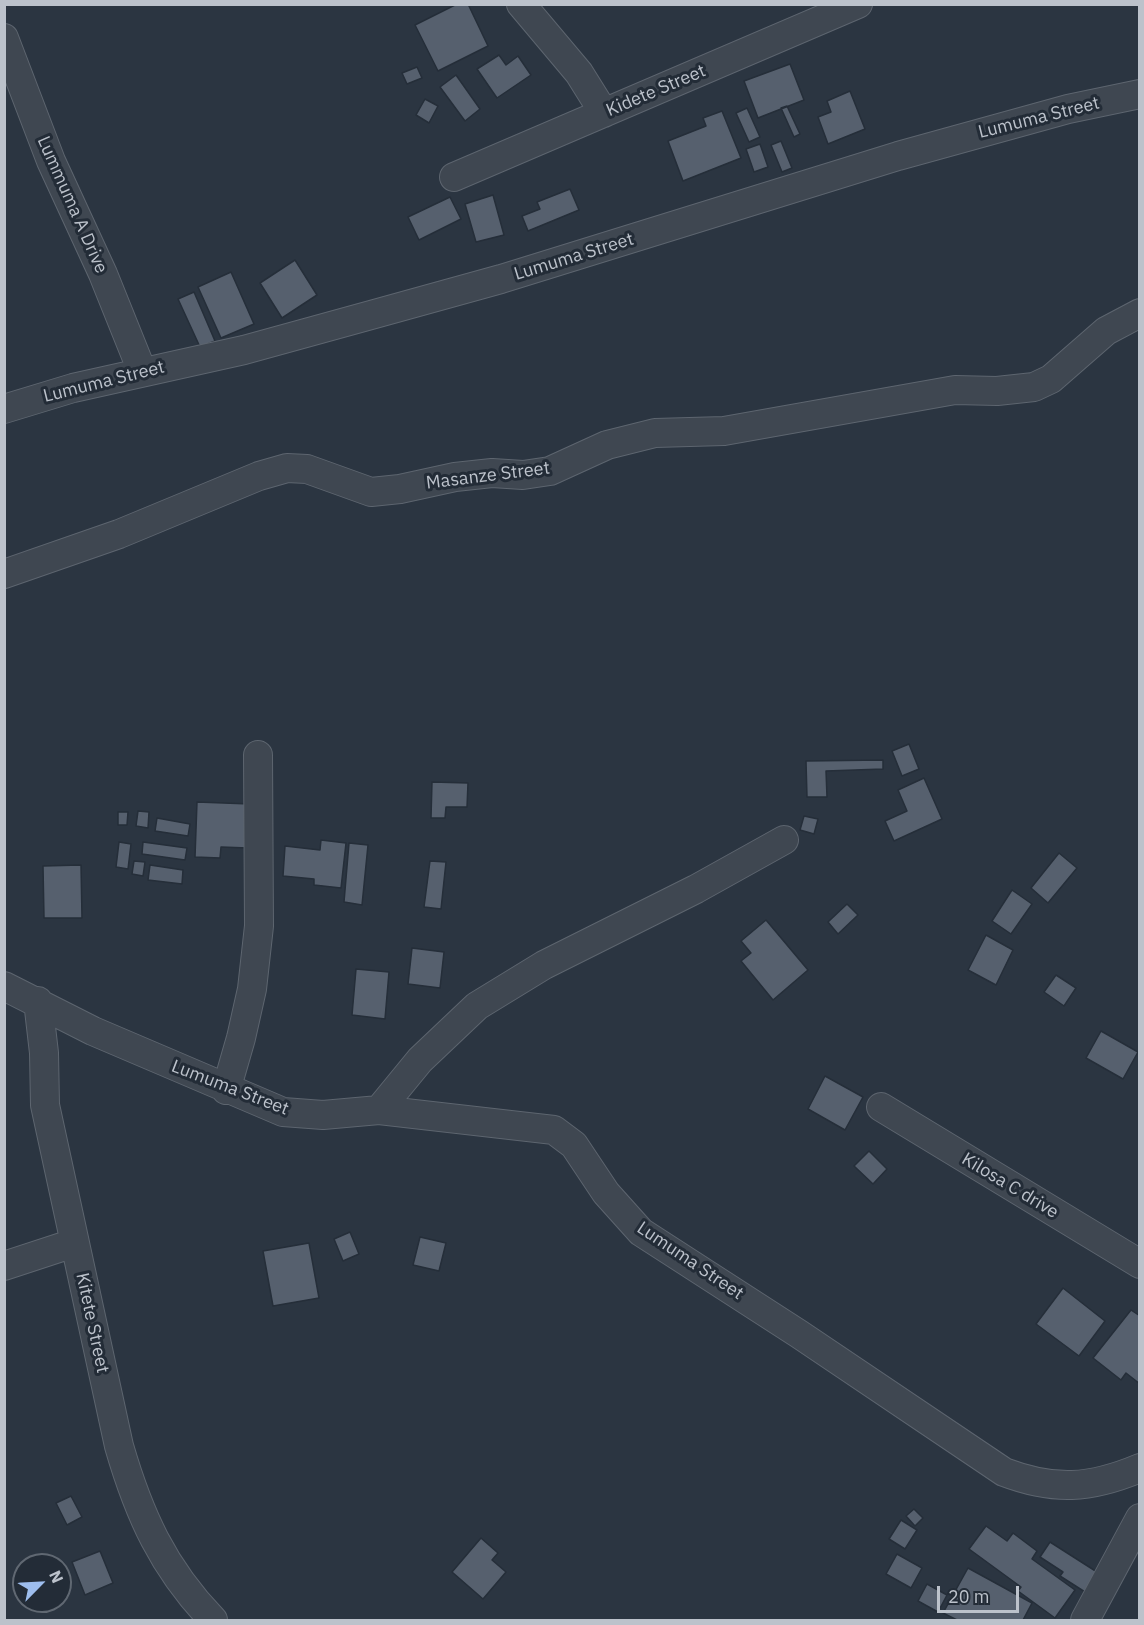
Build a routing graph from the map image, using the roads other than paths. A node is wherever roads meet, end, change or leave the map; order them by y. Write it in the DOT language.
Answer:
graph roads {
  1 [pos="521,4"];
  2 [pos="858,4"];
  3 [pos="4,38"];
  4 [pos="1140,94"];
  5 [pos="604,113"];
  6 [pos="454,177"];
  7 [pos="1140,313"];
  8 [pos="142,371"];
  9 [pos="4,409"];
  10 [pos="4,574"];
  11 [pos="258,755"];
  12 [pos="784,840"];
  13 [pos="4,986"];
  14 [pos="38,1001"];
  15 [pos="226,1090"];
  16 [pos="881,1107"];
  17 [pos="380,1110"];
  18 [pos="74,1243"];
  19 [pos="1140,1264"];
  20 [pos="4,1266"];
  21 [pos="1140,1468"];
  22 [pos="1140,1518"];
  23 [pos="213,1620"];
  24 [pos="1086,1620"];
  1 -- 5 [label="street"];
  2 -- 5 [label="street, Kidete Street"];
  3 -- 8 [label="street, Lummuma A Drive"];
  4 -- 8 [label="street, Lumuma Street"];
  5 -- 6 [label="street, Kidete Street"];
  7 -- 10 [label="street, Masanze Street"];
  8 -- 9 [label="street, Lumuma Street"];
  11 -- 15 [label="street"];
  12 -- 17 [label="street"];
  13 -- 14 [label="street, Lumuma Street"];
  14 -- 15 [label="street, Lumuma Street"];
  14 -- 18 [label="street, Kitete Street"];
  15 -- 17 [label="street, Lumuma Street"];
  16 -- 19 [label="street, Kilosa C drive"];
  17 -- 21 [label="street, Lumuma Street"];
  18 -- 20 [label="street"];
  18 -- 23 [label="street, Kitete Street"];
  22 -- 24 [label="street"];
}
